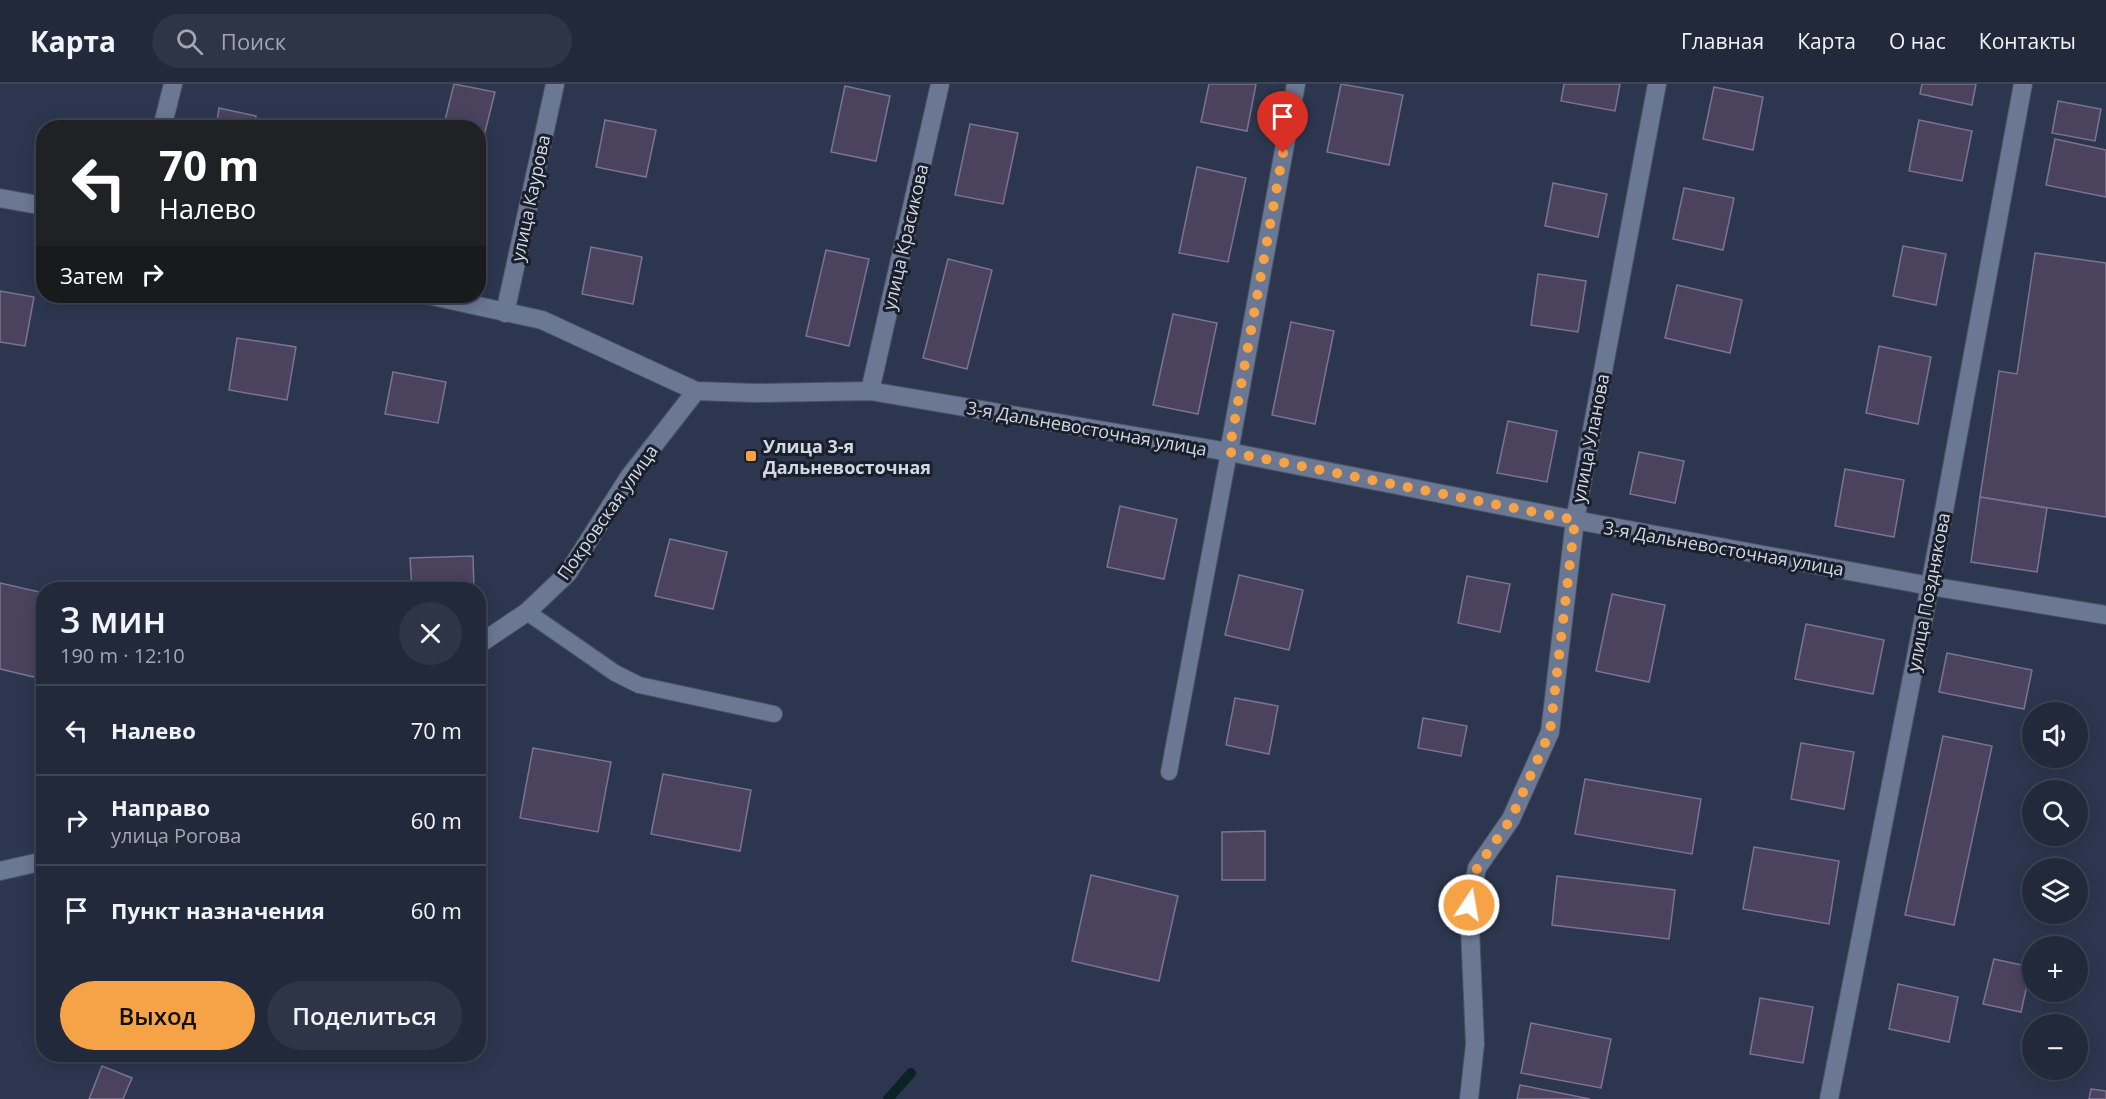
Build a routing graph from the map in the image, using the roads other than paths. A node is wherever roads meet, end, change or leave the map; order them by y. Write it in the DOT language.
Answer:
graph roads {
  1 [pos="173,84"];
  2 [pos="555,84"];
  3 [pos="940,84"];
  4 [pos="1296,84"];
  5 [pos="1657,84"];
  6 [pos="2022,84"];
  7 [pos="164,120"];
  8 [pos="4,203"];
  9 [pos="36,205"];
  10 [pos="462,303"];
  11 [pos="505,313"];
  12 [pos="696,391"];
  13 [pos="870,391"];
  14 [pos="1229,452"];
  15 [pos="1575,520"];
  16 [pos="1930,585"];
  17 [pos="527,612"];
  18 [pos="2106,615"];
  19 [pos="486,640"];
  20 [pos="774,714"];
  21 [pos="1169,772"];
  22 [pos="36,863"];
  23 [pos="0,871"];
  24 [pos="1469,1099"];
  25 [pos="1829,1099"];
  1 -- 7 [label="street"];
  2 -- 11 [label="street, улица Каурова"];
  3 -- 13 [label="street, улица Красикова"];
  4 -- 14 [label="street"];
  5 -- 15 [label="street, улица Уланова"];
  6 -- 16 [label="street, улица Позднякова"];
  8 -- 9 [label="street"];
  10 -- 11 [label="street, 3-я Дальневосточная улица"];
  11 -- 12 [label="street, 3-я Дальневосточная улица"];
  12 -- 13 [label="street, 3-я Дальневосточная улица"];
  12 -- 17 [label="street, Покровская улица"];
  13 -- 14 [label="street, 3-я Дальневосточная улица"];
  14 -- 15 [label="street, 3-я Дальневосточная улица"];
  14 -- 21 [label="lane"];
  15 -- 16 [label="street, 3-я Дальневосточная улица"];
  15 -- 24 [label="street, улица Уланова"];
  16 -- 18 [label="street, 3-я Дальневосточная улица"];
  16 -- 25 [label="street, улица Позднякова"];
  17 -- 19 [label="street, Покровская улица"];
  17 -- 20 [label="lane"];
  22 -- 23 [label="street"];
}
